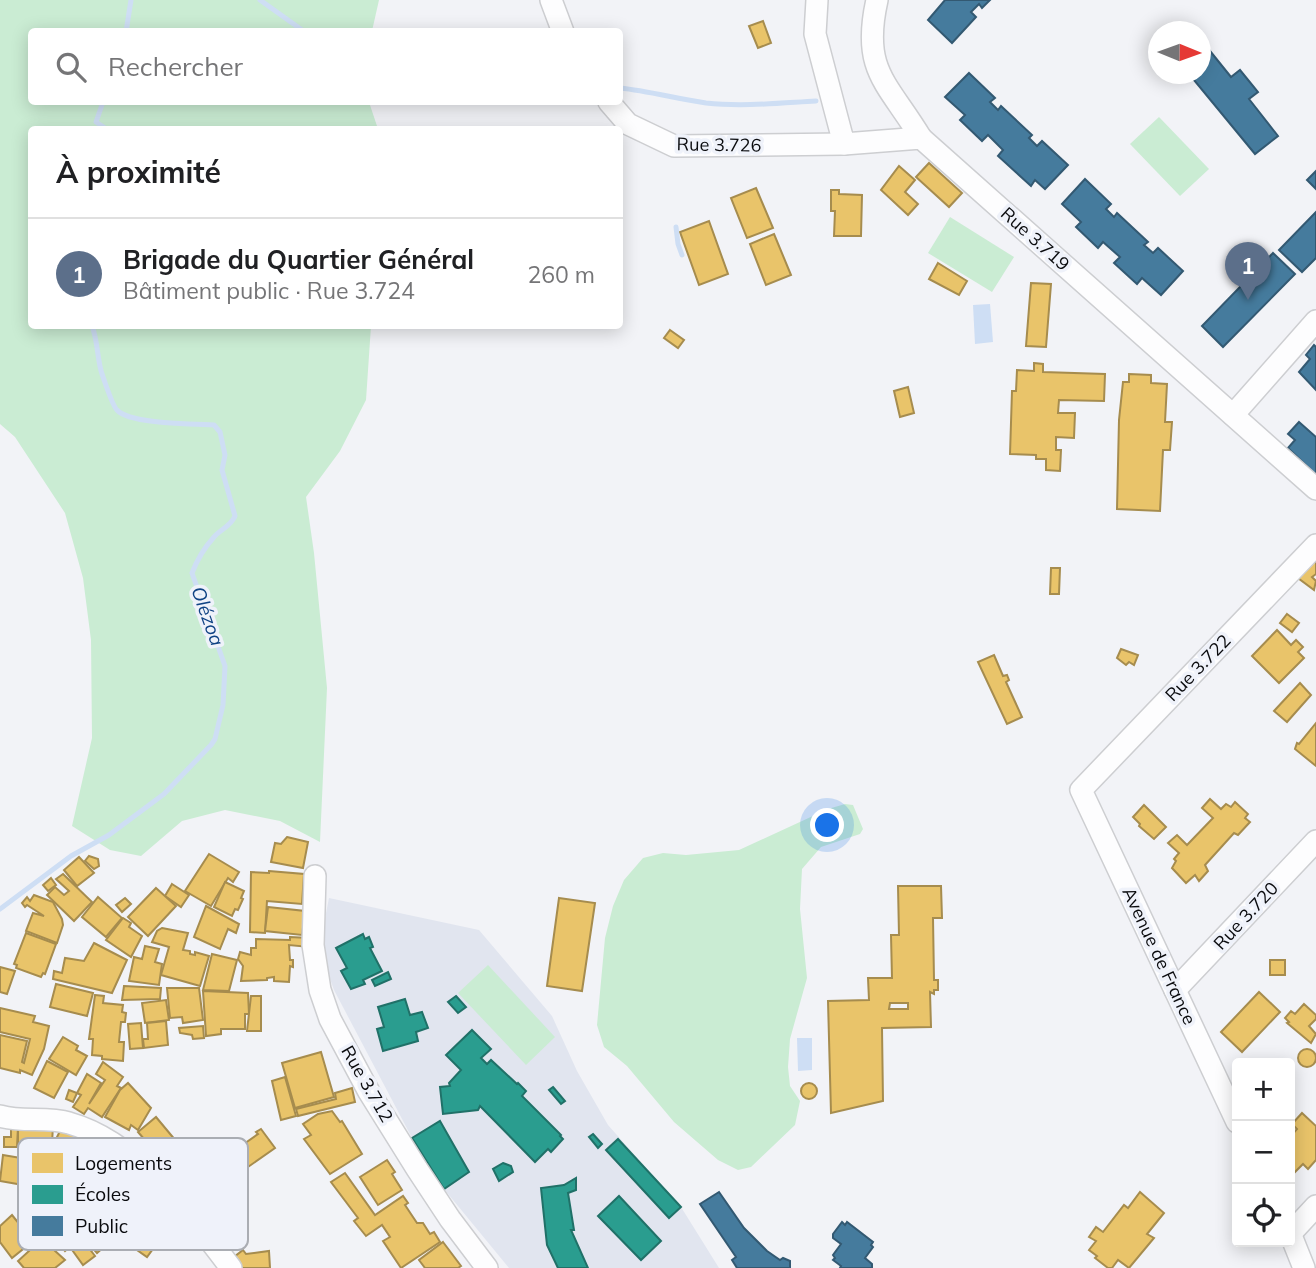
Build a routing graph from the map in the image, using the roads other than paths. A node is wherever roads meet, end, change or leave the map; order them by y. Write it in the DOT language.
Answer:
graph roads {
  1 [pos="551,0"];
  2 [pos="817,0"];
  3 [pos="877,0"];
  4 [pos="562,28"];
  5 [pos="612,105"];
  6 [pos="921,138"];
  7 [pos="844,144"];
  8 [pos="1316,321"];
  9 [pos="1233,415"];
  10 [pos="1316,489"];
  11 [pos="1316,545"];
  12 [pos="1081,790"];
  13 [pos="1316,841"];
  14 [pos="315,876"];
  15 [pos="1175,990"];
  16 [pos="0,1116"];
  17 [pos="1237,1121"];
  18 [pos="102,1138"];
  19 [pos="1316,1206"];
  20 [pos="1295,1234"];
  21 [pos="1295,1240"];
  22 [pos="1295,1246"];
  23 [pos="217,1250"];
  24 [pos="1316,1253"];
  25 [pos="231,1268"];
  26 [pos="487,1268"];
  27 [pos="1304,1268"];
  1 -- 4 [label="street"];
  2 -- 7 [label="street"];
  3 -- 6 [label="street, Rue 3.719"];
  5 -- 7 [label="street, Rue 3.726"];
  6 -- 7 [label="street"];
  6 -- 9 [label="street, Rue 3.719"];
  8 -- 9 [label="street"];
  9 -- 10 [label="street, Rue 3.719"];
  11 -- 12 [label="street, Rue 3.722"];
  12 -- 15 [label="street, Avenue de France"];
  13 -- 15 [label="street, Rue 3.720"];
  14 -- 26 [label="street, Rue 3.712"];
  15 -- 17 [label="street, Avenue de France"];
  16 -- 18 [label="street"];
  19 -- 20 [label="street"];
  21 -- 24 [label="street"];
  22 -- 27 [label="street"];
  23 -- 25 [label="street"];
}
